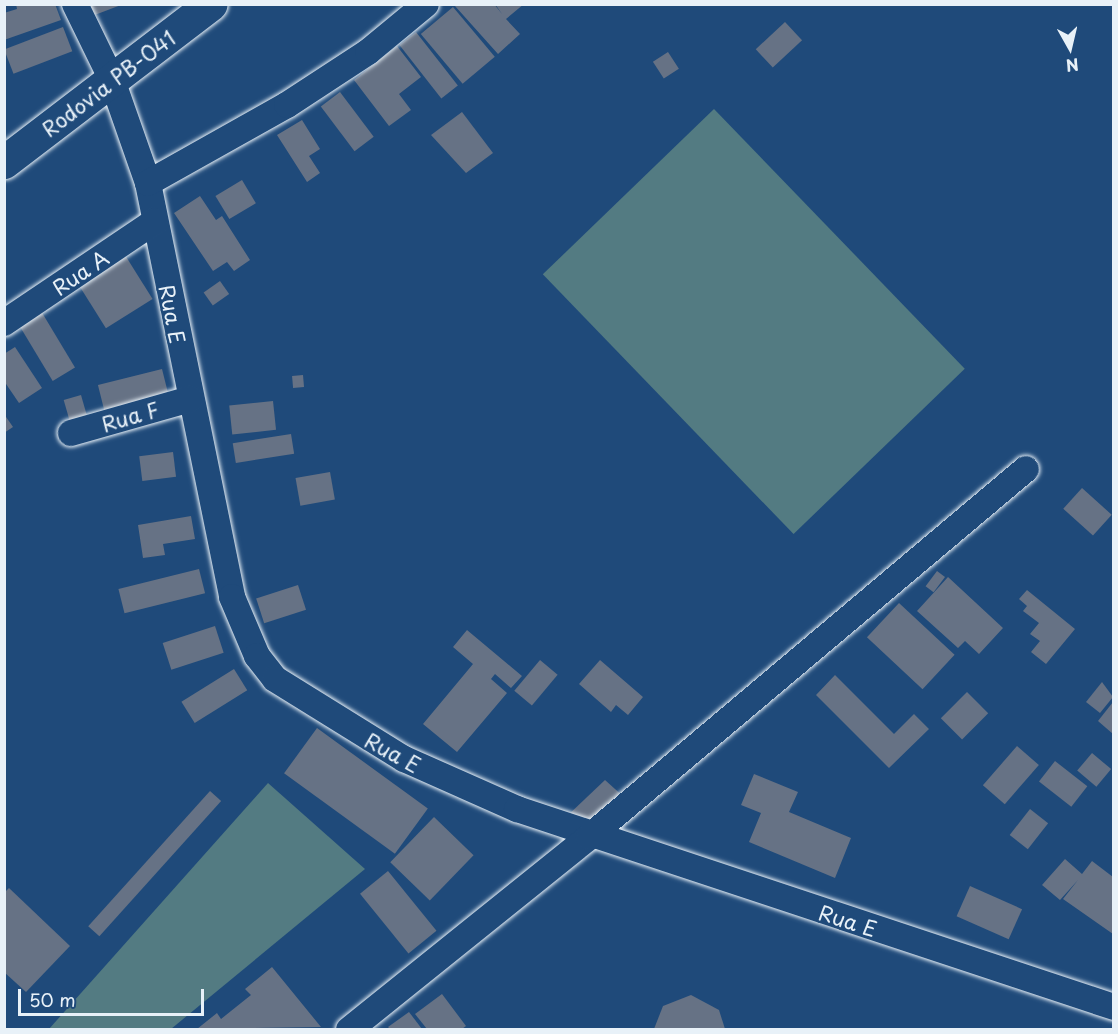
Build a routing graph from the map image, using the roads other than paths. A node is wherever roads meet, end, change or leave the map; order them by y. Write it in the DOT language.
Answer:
graph roads {
  1 [pos="75,4"];
  2 [pos="211,4"];
  3 [pos="426,4"];
  4 [pos="112,80"];
  5 [pos="4,162"];
  6 [pos="148,183"];
  7 [pos="155,221"];
  8 [pos="4,323"];
  9 [pos="190,399"];
  10 [pos="71,433"];
  11 [pos="1026,469"];
  12 [pos="590,837"];
  13 [pos="1113,1007"];
  14 [pos="349,1029"];
  1 -- 4 [label="street, Rua E"];
  2 -- 4 [label="main road, Rodovia PB-041"];
  3 -- 6 [label="street"];
  4 -- 5 [label="main road, Rodovia PB-041"];
  4 -- 6 [label="street, Rua E"];
  6 -- 7 [label="street, Rua E"];
  7 -- 8 [label="street, Rua A"];
  7 -- 9 [label="street, Rua E"];
  9 -- 10 [label="street, Rua F"];
  9 -- 12 [label="street, Rua E"];
  11 -- 12 [label="street"];
  12 -- 13 [label="street, Rua E"];
  12 -- 14 [label="street"];
}
